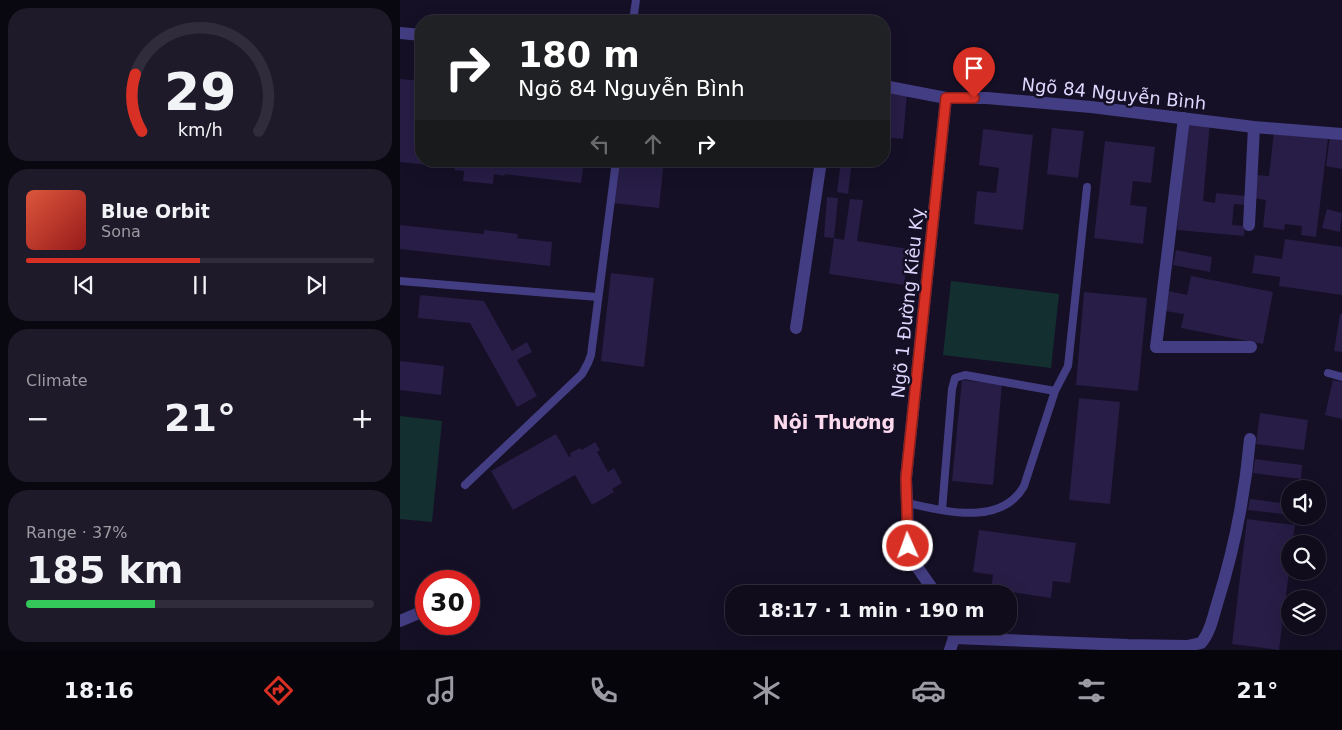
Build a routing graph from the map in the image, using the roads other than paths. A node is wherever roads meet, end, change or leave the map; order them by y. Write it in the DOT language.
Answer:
graph roads {
  1 [pos="636,0"];
  2 [pos="634,15"];
  3 [pos="400,33"];
  4 [pos="415,34"];
  5 [pos="890,87"];
  6 [pos="946,98"];
  7 [pos="1184,118"];
  8 [pos="1254,127"];
  9 [pos="1342,134"];
  10 [pos="615,167"];
  11 [pos="821,167"];
  12 [pos="1087,187"];
  13 [pos="1250,225"];
  14 [pos="400,281"];
  15 [pos="598,297"];
  16 [pos="796,328"];
  17 [pos="1251,347"];
  18 [pos="1328,373"];
  19 [pos="1342,376"];
  20 [pos="1055,391"];
  21 [pos="1250,439"];
  22 [pos="465,485"];
  23 [pos="907,504"];
  24 [pos="942,510"];
  25 [pos="930,585"];
  26 [pos="415,615"];
  27 [pos="400,621"];
  28 [pos="952,638"];
  1 -- 2 [label="lane"];
  3 -- 4 [label="street"];
  5 -- 6 [label="street, Ngõ 84 Nguyễn Bình"];
  6 -- 7 [label="street, Ngõ 84 Nguyễn Bình"];
  6 -- 23 [label="street, Ngõ 1 Đường Kiêu Kỵ"];
  7 -- 8 [label="street, Ngõ 84 Nguyễn Bình"];
  7 -- 17 [label="street"];
  8 -- 9 [label="street, Ngõ 84 Nguyễn Bình"];
  8 -- 13 [label="street"];
  10 -- 15 [label="lane"];
  11 -- 16 [label="street"];
  12 -- 20 [label="lane"];
  14 -- 15 [label="lane"];
  15 -- 22 [label="lane"];
  18 -- 19 [label="lane"];
  20 -- 24 [label="lane"];
  20 -- 24 [label="lane"];
  21 -- 28 [label="street"];
  23 -- 24 [label="lane"];
  23 -- 25 [label="street, Ngõ 1 Đường Kiêu Kỵ"];
  26 -- 27 [label="street"];
}
